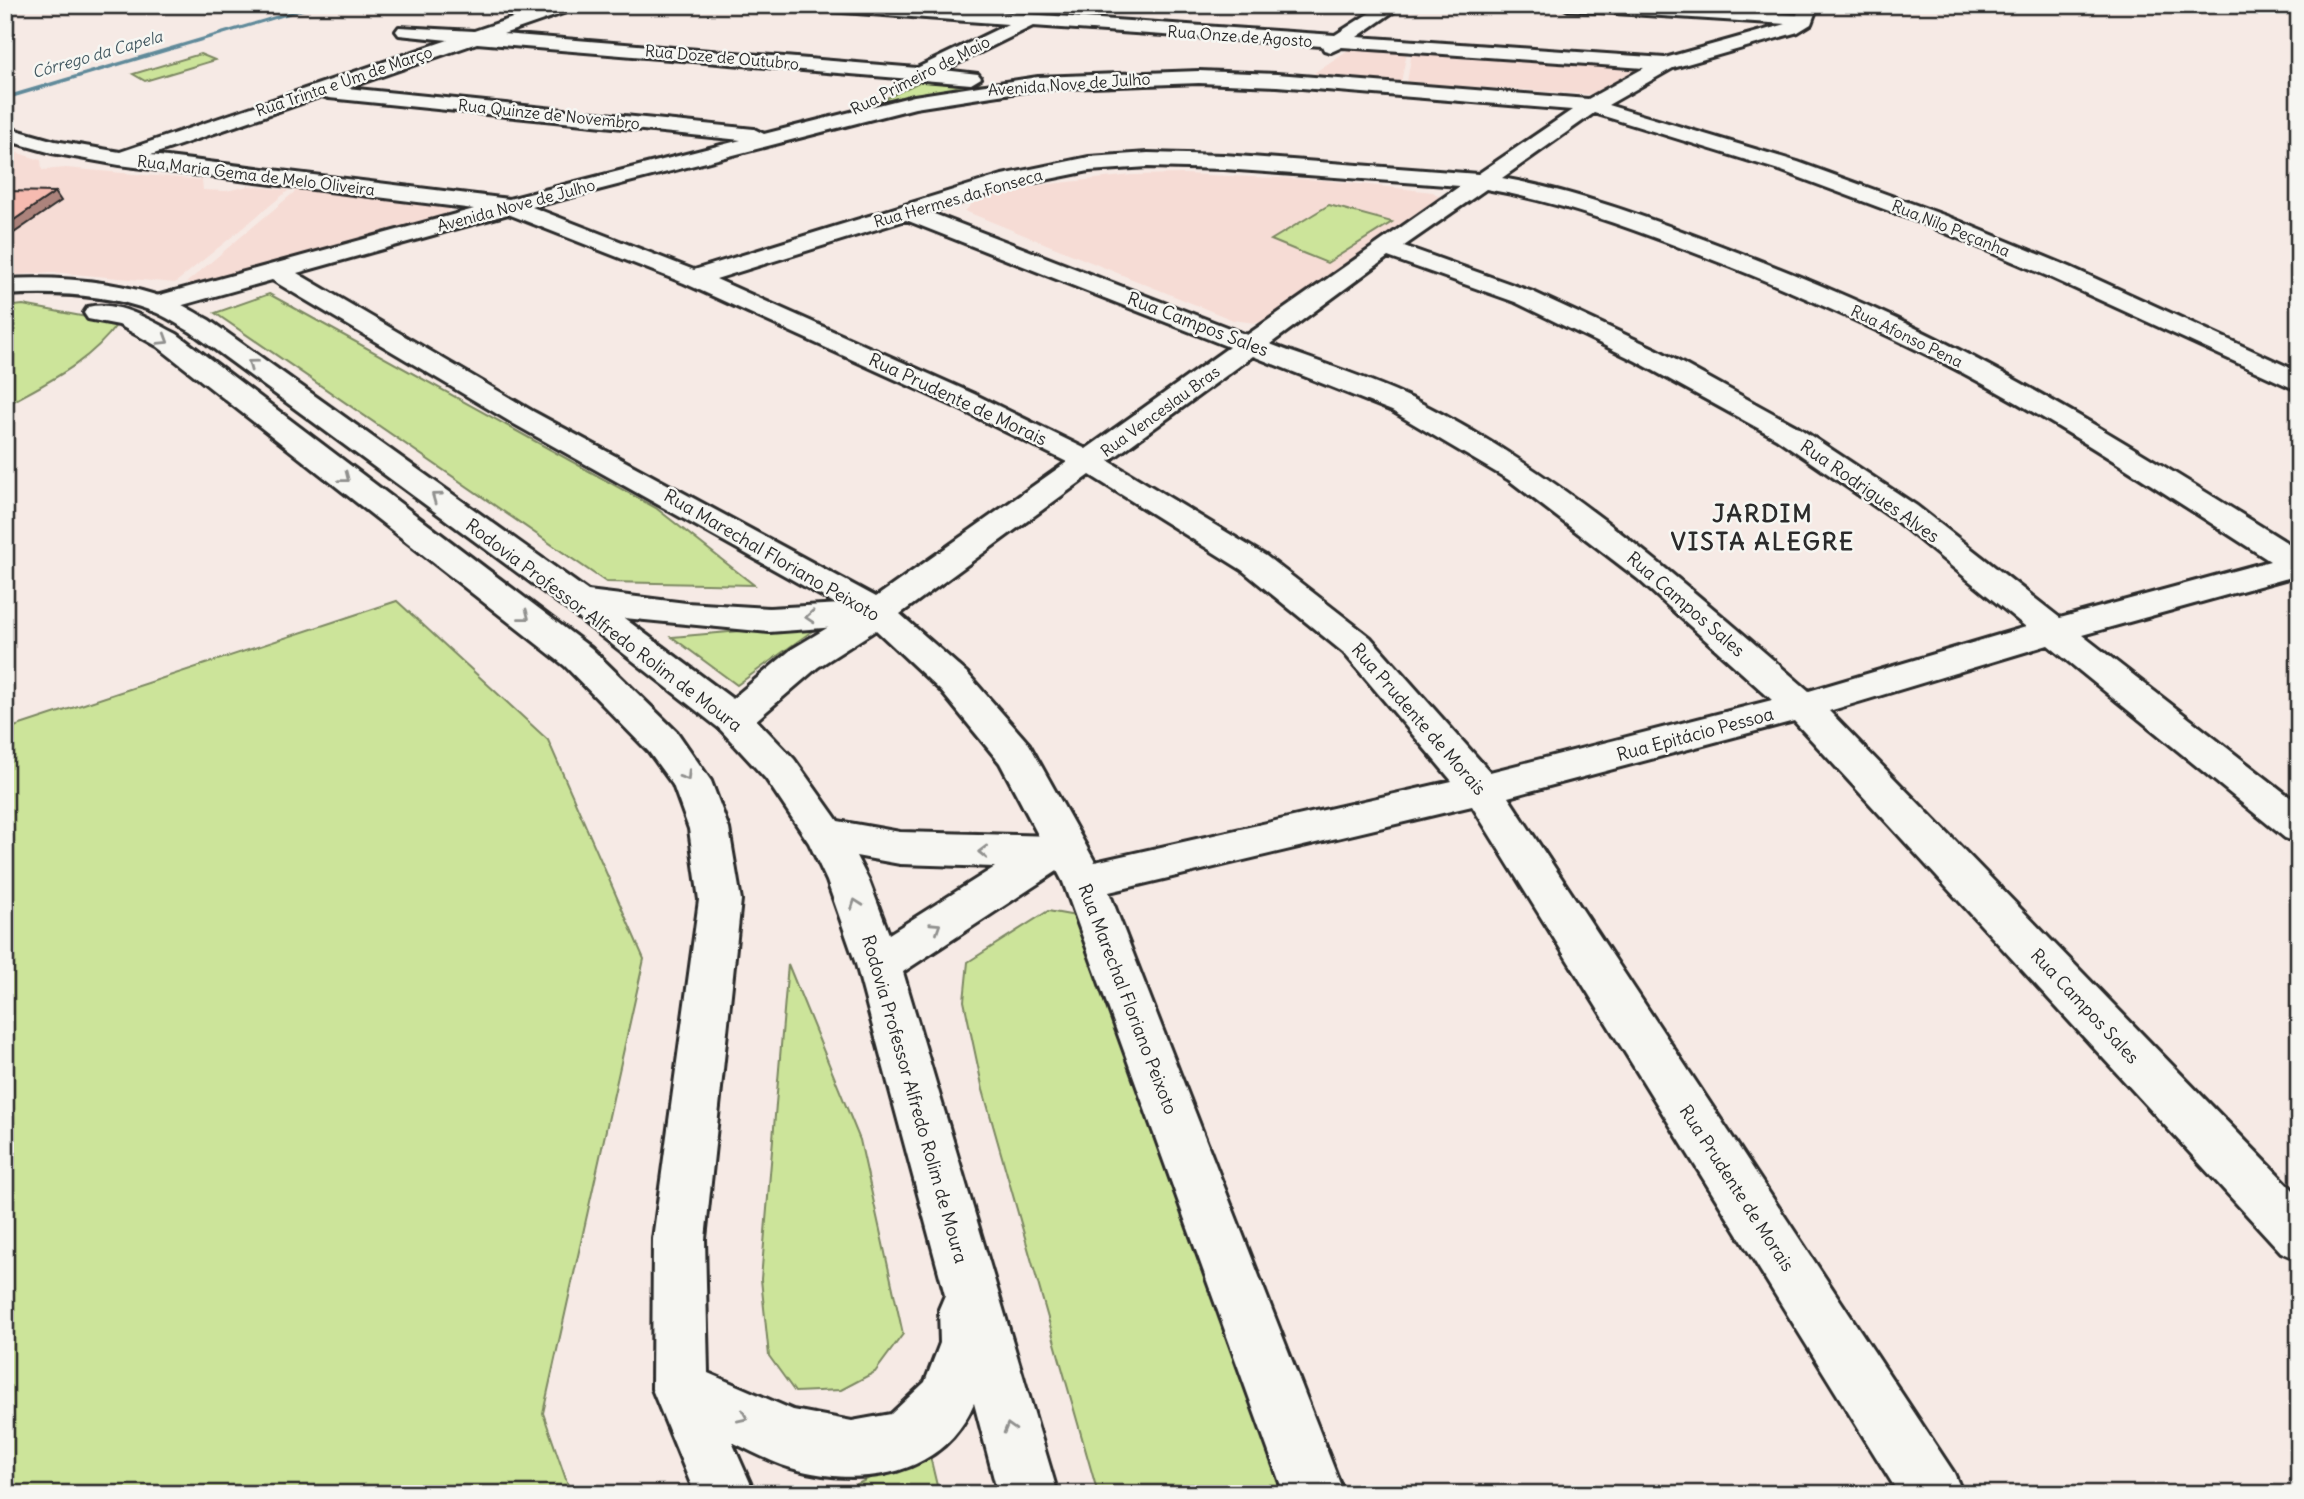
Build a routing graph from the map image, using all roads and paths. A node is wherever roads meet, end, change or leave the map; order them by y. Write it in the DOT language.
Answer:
graph roads {
  1 [pos="569,5"];
  2 [pos="815,5"];
  3 [pos="1060,5"];
  4 [pos="1394,5"];
  5 [pos="1568,5"];
  6 [pos="1807,12"];
  7 [pos="1030,21"];
  8 [pos="405,31"];
  9 [pos="474,37"];
  10 [pos="1337,43"];
  11 [pos="1666,64"];
  12 [pos="919,74"];
  13 [pos="1277,80"];
  14 [pos="1038,83"];
  15 [pos="317,91"];
  16 [pos="1591,106"];
  17 [pos="818,128"];
  18 [pos="5,133"];
  19 [pos="781,138"];
  20 [pos="119,159"];
  21 [pos="1481,181"];
  22 [pos="509,206"];
  23 [pos="907,212"];
  24 [pos="1385,248"];
  25 [pos="277,272"];
  26 [pos="693,278"];
  27 [pos="5,287"];
  28 [pos="5,302"];
  29 [pos="158,304"];
  30 [pos="1252,344"];
  31 [pos="2299,383"];
  32 [pos="1090,462"];
  33 [pos="2299,564"];
  34 [pos="579,601"];
  35 [pos="878,613"];
  36 [pos="2055,631"];
  37 [pos="1802,706"];
  38 [pos="733,719"];
  39 [pos="1482,789"];
  40 [pos="2299,827"];
  41 [pos="825,835"];
  42 [pos="1068,860"];
  43 [pos="878,964"];
  44 [pos="2299,1234"];
  45 [pos="964,1271"];
  46 [pos="680,1389"];
  47 [pos="725,1494"];
  48 [pos="1028,1494"];
  49 [pos="1314,1494"];
  50 [pos="1933,1494"];
  1 -- 9 [label="street, Rua Trinta e Um de Março"];
  2 -- 7 [label="street, Rua Onze de Agosto"];
  3 -- 7 [label="street, Rua Primeiro de Maio"];
  4 -- 10 [label="street"];
  5 -- 6 [label="street"];
  6 -- 11 [label="street"];
  7 -- 10 [label="street, Rua Onze de Agosto"];
  7 -- 12 [label="street, Rua Primeiro de Maio"];
  8 -- 9 [label="street, Rua Doze de Outubro"];
  9 -- 12 [label="street, Rua Doze de Outubro"];
  9 -- 15 [label="street, Rua Trinta e Um de Março"];
  10 -- 11 [label="street, Rua Onze de Agosto"];
  10 -- 13 [label="street"];
  11 -- 16 [label="street"];
  12 -- 14 [label="street, Rua Doze de Outubro"];
  12 -- 17 [label="street, Rua Primeiro de Maio"];
  13 -- 14 [label="street, Avenida Nove de Julho"];
  13 -- 16 [label="street, Avenida Nove de Julho"];
  14 -- 17 [label="street, Avenida Nove de Julho"];
  15 -- 19 [label="street, Rua Quinze de Novembro"];
  15 -- 20 [label="street, Rua Trinta e Um de Março"];
  16 -- 21 [label="street, Rua Venceslau Bras"];
  16 -- 31 [label="street, Rua Nilo Peçanha"];
  17 -- 19 [label="street, Avenida Nove de Julho"];
  18 -- 20 [label="street, Rua Maria Gema de Melo Oliveira"];
  19 -- 22 [label="street, Avenida Nove de Julho"];
  20 -- 22 [label="street, Rua Maria Gema de Melo Oliveira"];
  21 -- 23 [label="street, Rua Hermes da Fonseca"];
  21 -- 24 [label="street, Rua Venceslau Bras"];
  21 -- 33 [label="street, Rua Afonso Pena"];
  22 -- 25 [label="street, Avenida Nove de Julho"];
  22 -- 26 [label="street, Rua Prudente de Morais"];
  23 -- 26 [label="street, Rua Hermes da Fonseca"];
  23 -- 30 [label="street, Rua Campos Sales"];
  24 -- 30 [label="street, Rua Venceslau Bras"];
  24 -- 36 [label="street, Rua Rodrigues Alves"];
  25 -- 29 [label="street, Avenida Nove de Julho"];
  25 -- 35 [label="street, Rua Marechal Floriano Peixoto"];
  26 -- 32 [label="street, Rua Prudente de Morais"];
  27 -- 29 [label="street, Rodovia Professor Alfredo Rolim de Moura"];
  28 -- 46 [label="street, one-way"];
  34 -- 29 [label="street, Rodovia Professor Alfredo Rolim de Moura, one-way"];
  30 -- 32 [label="street, Rua Venceslau Bras"];
  30 -- 37 [label="street, Rua Campos Sales"];
  32 -- 35 [label="street, Rua Venceslau Bras"];
  32 -- 39 [label="street, Rua Prudente de Morais"];
  33 -- 36 [label="street, Rua Epitácio Pessoa"];
  35 -- 34 [label="street, one-way"];
  34 -- 38 [label="street, Rodovia Professor Alfredo Rolim de Moura"];
  35 -- 38 [label="street, Rua Venceslau Bras"];
  35 -- 42 [label="street, Rua Marechal Floriano Peixoto"];
  36 -- 37 [label="street, Rua Epitácio Pessoa"];
  36 -- 40 [label="street, Rua Rodrigues Alves"];
  37 -- 39 [label="street, Rua Epitácio Pessoa"];
  37 -- 44 [label="street, Rua Campos Sales"];
  38 -- 41 [label="street, Rodovia Professor Alfredo Rolim de Moura"];
  39 -- 42 [label="street, Rua Epitácio Pessoa"];
  39 -- 50 [label="street, Rua Prudente de Morais"];
  42 -- 41 [label="street, one-way"];
  43 -- 41 [label="street, Rodovia Professor Alfredo Rolim de Moura, one-way"];
  43 -- 42 [label="street, one-way"];
  42 -- 49 [label="street, Rua Marechal Floriano Peixoto"];
  43 -- 45 [label="street, Rodovia Professor Alfredo Rolim de Moura"];
  46 -- 45 [label="street, one-way"];
  48 -- 45 [label="street, Rodovia Professor Alfredo Rolim de Moura, one-way"];
  46 -- 47 [label="street"];
}
